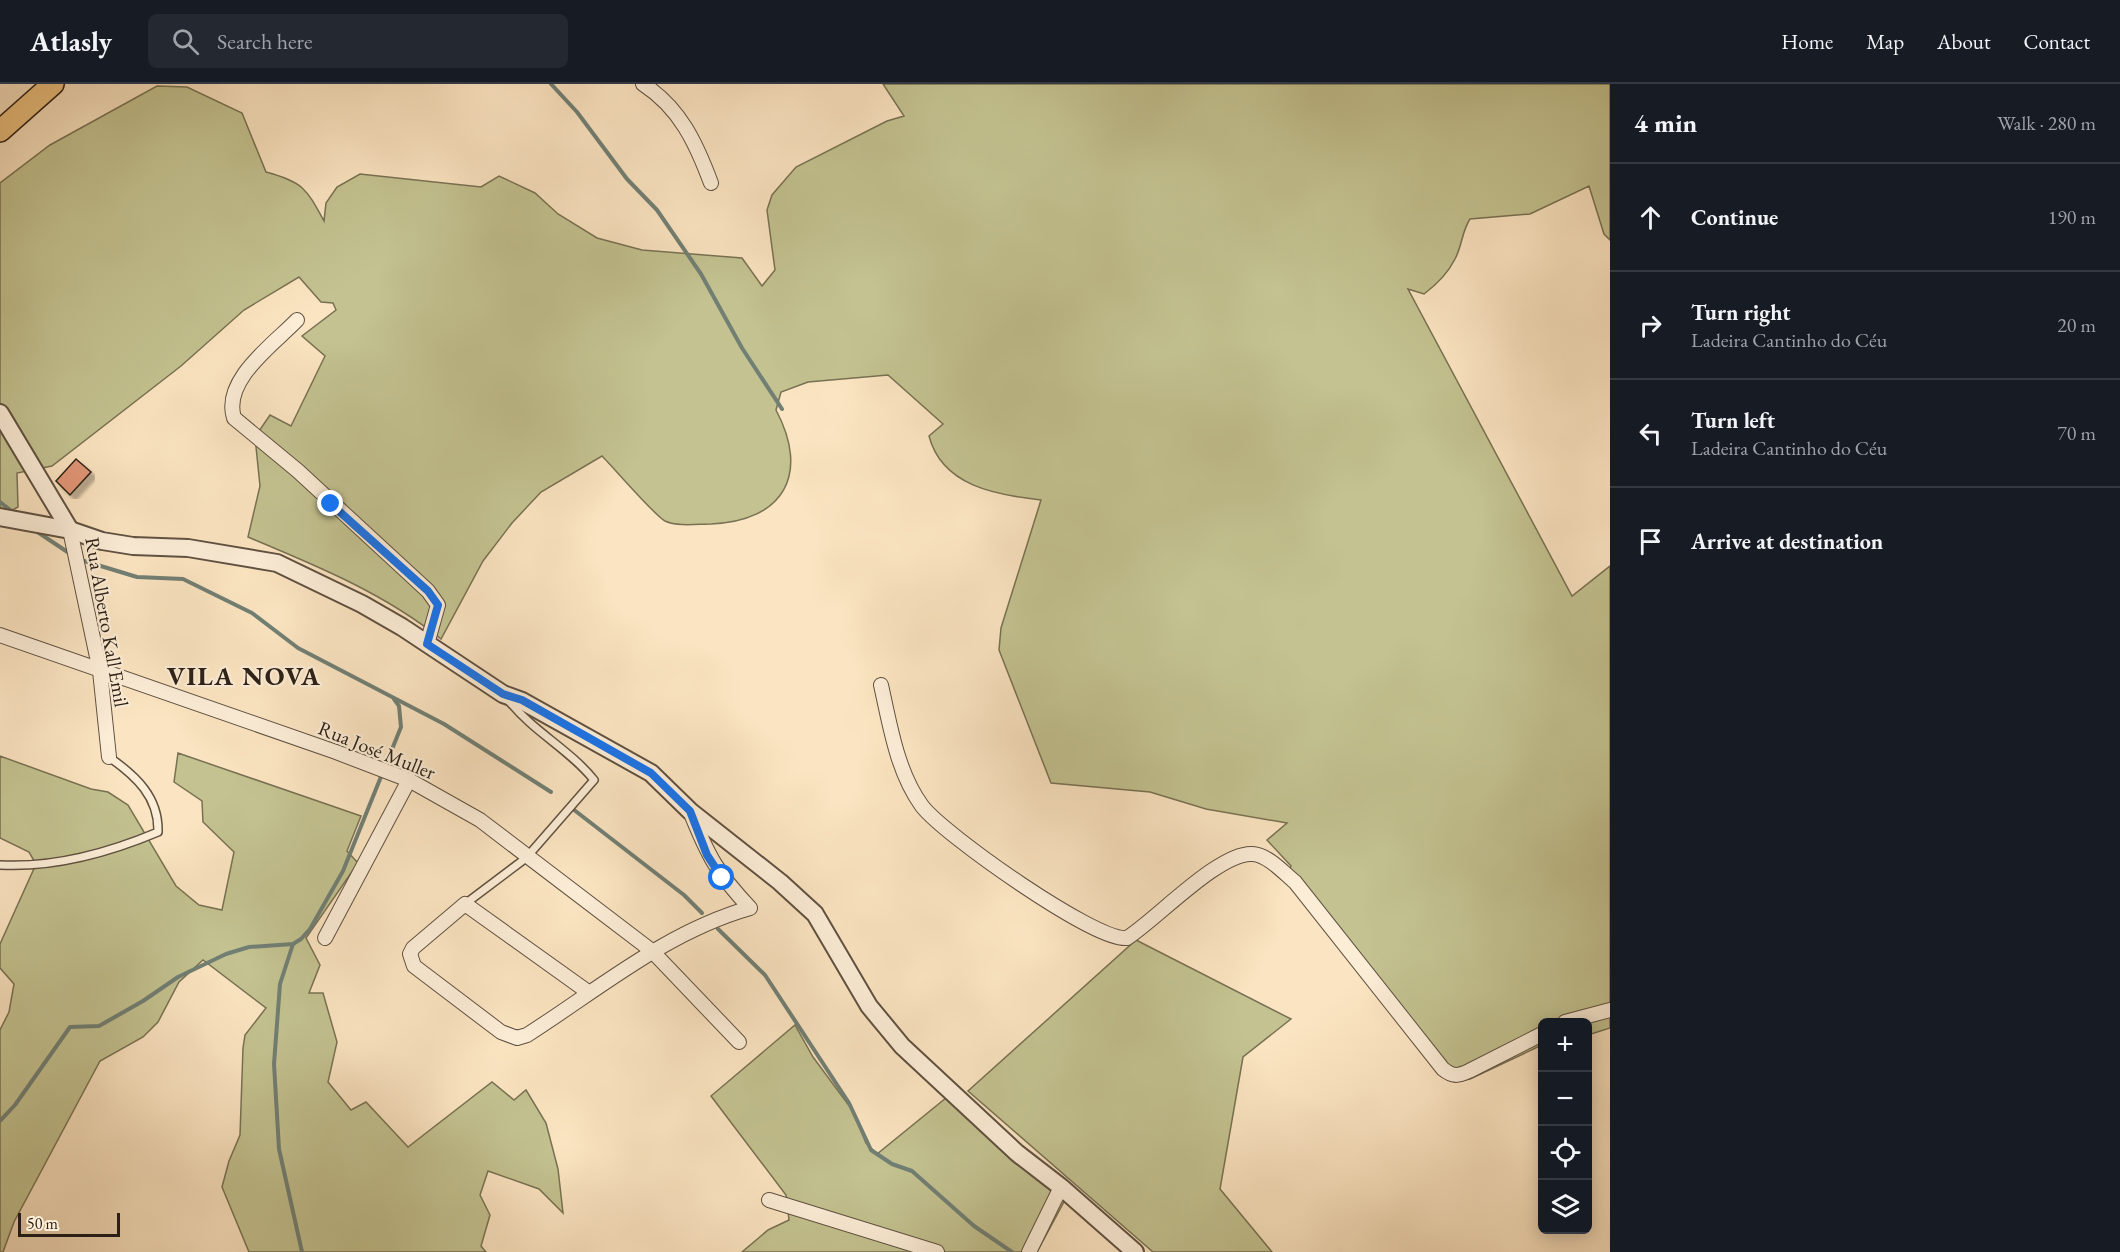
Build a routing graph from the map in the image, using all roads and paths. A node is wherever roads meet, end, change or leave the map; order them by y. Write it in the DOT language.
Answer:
graph roads {
  1 [pos="53,84"];
  2 [pos="643,84"];
  3 [pos="0,131"];
  4 [pos="711,183"];
  5 [pos="297,320"];
  6 [pos="0,413"];
  7 [pos="0,517"];
  8 [pos="70,530"];
  9 [pos="0,635"];
  10 [pos="427,644"];
  11 [pos="100,670"];
  12 [pos="881,685"];
  13 [pos="503,694"];
  14 [pos="110,756"];
  15 [pos="409,780"];
  16 [pos="690,811"];
  17 [pos="526,858"];
  18 [pos="0,865"];
  19 [pos="465,904"];
  20 [pos="325,938"];
  21 [pos="652,951"];
  22 [pos="588,992"];
  23 [pos="1610,1010"];
  24 [pos="1582,1018"];
  25 [pos="1538,1036"];
  26 [pos="739,1042"];
  27 [pos="1061,1187"];
  28 [pos="770,1200"];
  29 [pos="937,1252"];
  30 [pos="1029,1252"];
  31 [pos="1136,1252"];
  1 -- 3 [label="main road"];
  2 -- 4 [label="street"];
  5 -- 10 [label="street"];
  6 -- 8 [label="street"];
  7 -- 8 [label="street"];
  8 -- 10 [label="street"];
  8 -- 11 [label="street, Rua Alberto Kall Emil"];
  9 -- 11 [label="street, Rua José Muller"];
  10 -- 13 [label="street"];
  11 -- 14 [label="street, Rua Alberto Kall Emil"];
  11 -- 15 [label="street, Rua José Muller"];
  12 -- 25 [label="street"];
  13 -- 16 [label="street"];
  13 -- 17 [label="lane"];
  14 -- 18 [label="lane"];
  15 -- 17 [label="street, Rua José Muller"];
  15 -- 20 [label="street"];
  16 -- 21 [label="street"];
  16 -- 27 [label="street"];
  17 -- 19 [label="lane"];
  17 -- 21 [label="street, Rua José Muller"];
  19 -- 22 [label="street"];
  19 -- 22 [label="street"];
  21 -- 22 [label="street"];
  21 -- 26 [label="street, Rua José Muller"];
  23 -- 24 [label="street"];
  27 -- 30 [label="street"];
  27 -- 31 [label="street"];
  28 -- 29 [label="street"];
}
